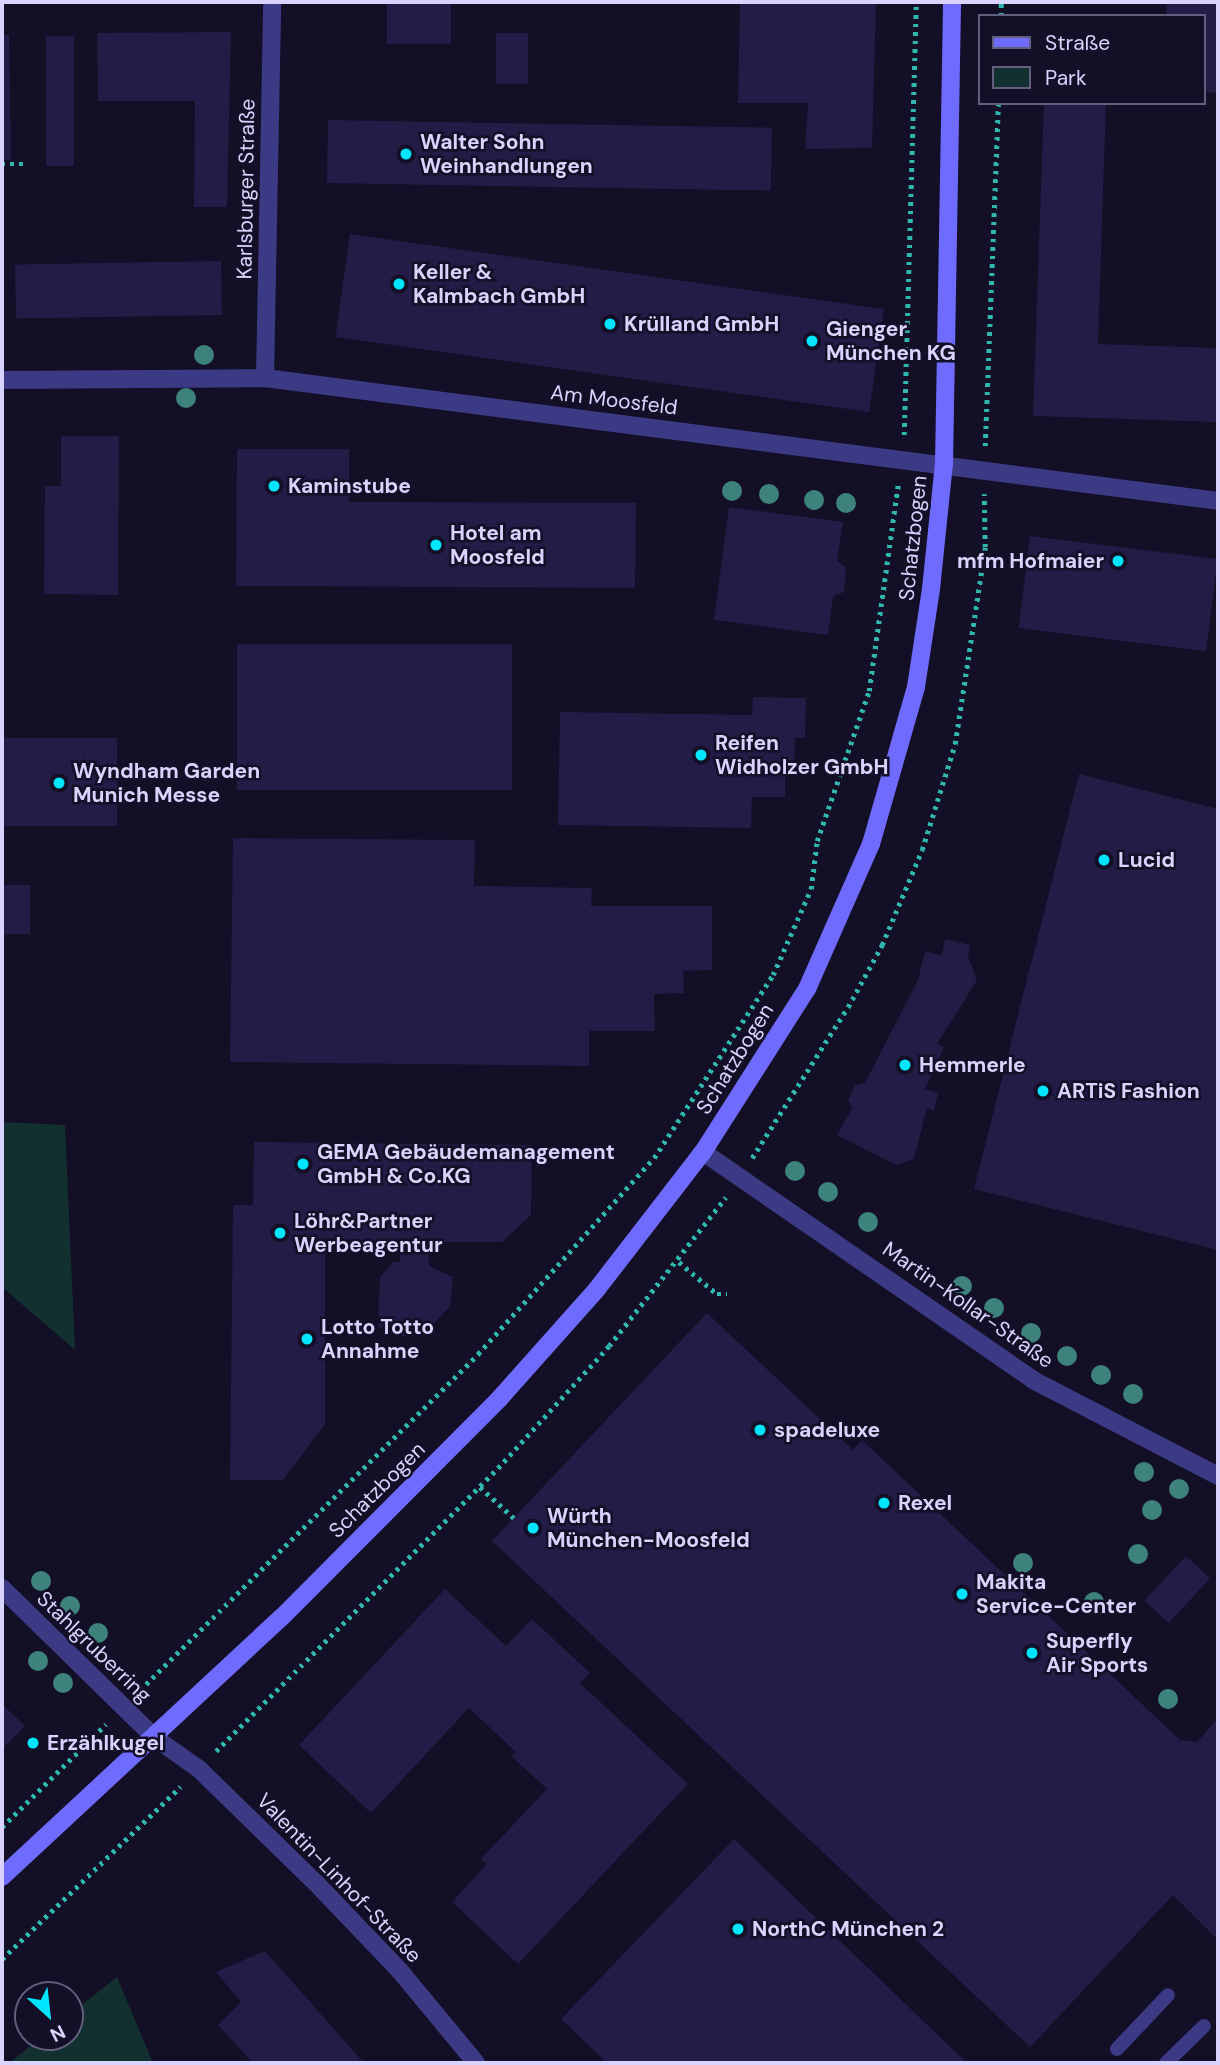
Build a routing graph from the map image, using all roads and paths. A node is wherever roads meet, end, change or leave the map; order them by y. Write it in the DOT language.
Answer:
graph roads {
  1 [pos="272,2"];
  2 [pos="916,2"];
  3 [pos="952,2"];
  4 [pos="998,105"];
  5 [pos="2,164"];
  6 [pos="27,164"];
  7 [pos="265,378"];
  8 [pos="2,380"];
  9 [pos="902,460"];
  10 [pos="944,464"];
  11 [pos="984,468"];
  12 [pos="1218,501"];
  13 [pos="703,1152"];
  14 [pos="741,1176"];
  15 [pos="679,1262"];
  16 [pos="727,1294"];
  17 [pos="1218,1476"];
  18 [pos="480,1486"];
  19 [pos="514,1518"];
  20 [pos="2,1588"];
  21 [pos="306,1651"];
  22 [pos="311,1656"];
  23 [pos="123,1707"];
  24 [pos="155,1738"];
  25 [pos="199,1769"];
  26 [pos="2,1827"];
  27 [pos="2,1877"];
  28 [pos="2,1959"];
  29 [pos="1168,1995"];
  30 [pos="1204,2026"];
  31 [pos="1117,2049"];
  32 [pos="476,2063"];
  33 [pos="1167,2063"];
  1 -- 7 [label="street, Karlsburger Straße"];
  2 -- 9 [label="path"];
  3 -- 10 [label="main road, Schatzbogen"];
  4 -- 11 [label="path"];
  5 -- 6 [label="path"];
  7 -- 8 [label="street, Am Moosfeld"];
  7 -- 9 [label="street, Am Moosfeld"];
  9 -- 10 [label="street, Am Moosfeld"];
  9 -- 23 [label="path"];
  10 -- 11 [label="street, Am Moosfeld"];
  10 -- 13 [label="main road, Schatzbogen"];
  11 -- 12 [label="street, Am Moosfeld"];
  11 -- 14 [label="path"];
  13 -- 14 [label="street, Martin-Kollar-Straße"];
  13 -- 24 [label="main road, Schatzbogen"];
  14 -- 15 [label="path"];
  14 -- 17 [label="street, Martin-Kollar-Straße"];
  15 -- 16 [label="path"];
  15 -- 18 [label="path"];
  18 -- 19 [label="path"];
  18 -- 22 [label="path"];
  20 -- 23 [label="street, Stahlgruberring"];
  21 -- 22 [label="path"];
  22 -- 25 [label="path"];
  23 -- 24 [label="street, Stahlgruberring"];
  23 -- 26 [label="path"];
  24 -- 25 [label="street, Valentin-Linhof-Straße"];
  24 -- 27 [label="main road, Schatzbogen"];
  25 -- 28 [label="path"];
  25 -- 32 [label="street, Valentin-Linhof-Straße"];
  29 -- 31 [label="lane"];
  30 -- 33 [label="lane"];
}
